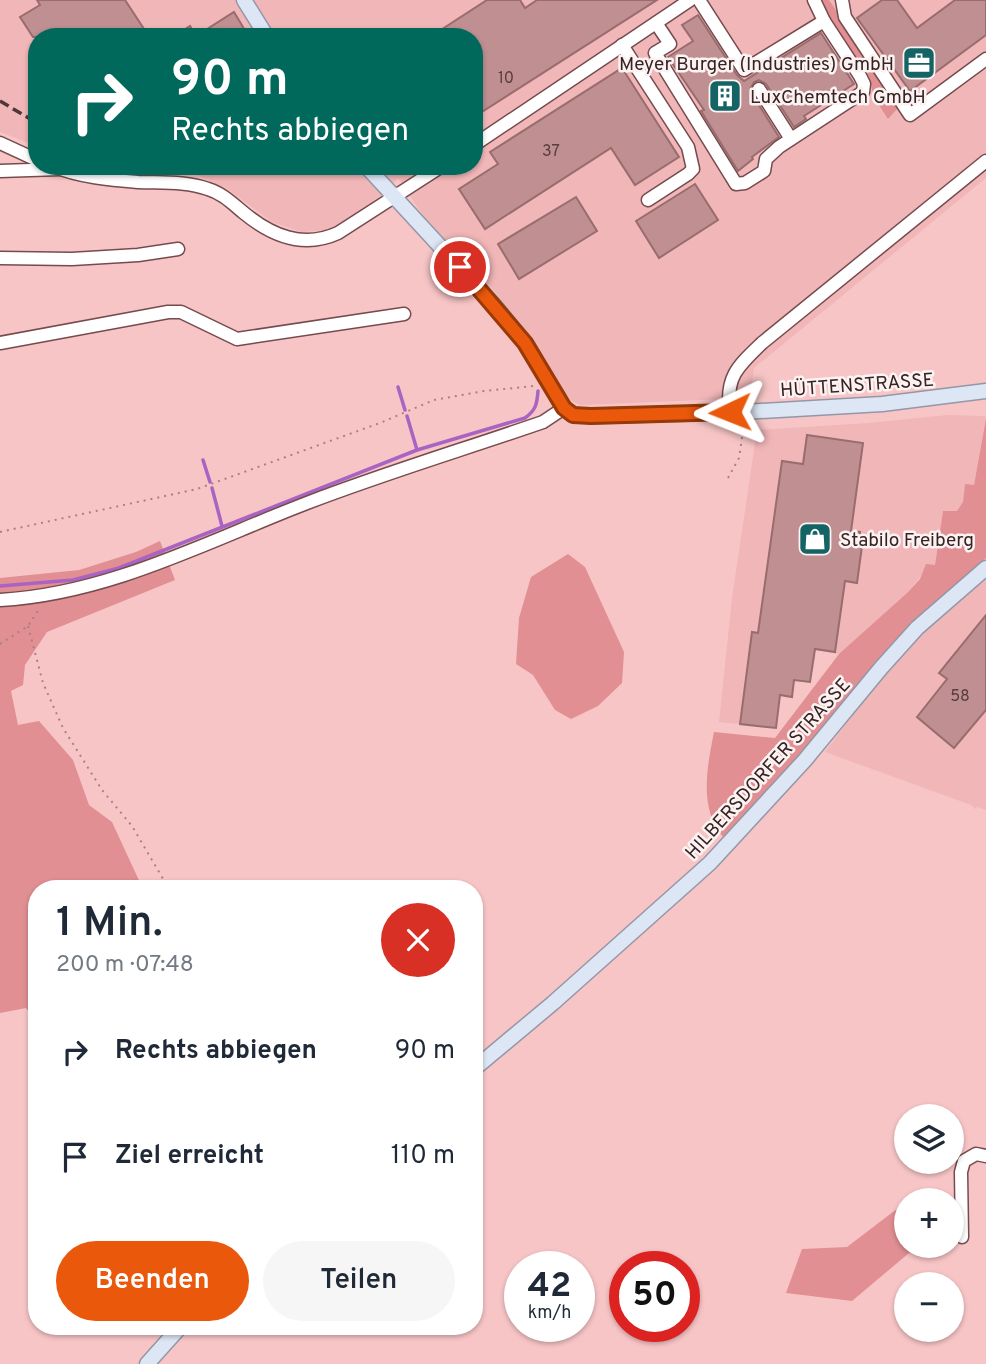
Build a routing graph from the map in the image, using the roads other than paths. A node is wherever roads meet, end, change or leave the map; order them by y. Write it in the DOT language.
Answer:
graph roads {
  1 [pos="244,0"];
  2 [pos="690,0"];
  3 [pos="699,0"];
  4 [pos="814,0"];
  5 [pos="842,0"];
  6 [pos="824,21"];
  7 [pos="656,23"];
  8 [pos="261,28"];
  9 [pos="622,45"];
  10 [pos="986,59"];
  11 [pos="759,89"];
  12 [pos="483,139"];
  13 [pos="791,139"];
  14 [pos="0,143"];
  15 [pos="28,156"];
  16 [pos="986,162"];
  17 [pos="28,170"];
  18 [pos="0,171"];
  19 [pos="98,175"];
  20 [pos="374,175"];
  21 [pos="428,175"];
  22 [pos="394,198"];
  23 [pos="648,200"];
  24 [pos="178,249"];
  25 [pos="0,258"];
  26 [pos="404,314"];
  27 [pos="0,344"];
  28 [pos="986,391"];
  29 [pos="564,408"];
  30 [pos="737,412"];
  31 [pos="986,568"];
  32 [pos="0,600"];
  33 [pos="483,1061"];
  34 [pos="986,1156"];
  35 [pos="961,1188"];
  36 [pos="173,1335"];
  37 [pos="147,1364"];
  1 -- 8 [label="main road"];
  2 -- 7 [label="street"];
  3 -- 6 [label="street"];
  4 -- 6 [label="street"];
  5 -- 10 [label="street"];
  6 -- 13 [label="street"];
  7 -- 9 [label="street"];
  7 -- 13 [label="street"];
  9 -- 12 [label="street"];
  9 -- 23 [label="street"];
  11 -- 13 [label="street"];
  14 -- 15 [label="street"];
  16 -- 30 [label="street"];
  17 -- 18 [label="street"];
  19 -- 22 [label="street"];
  20 -- 22 [label="main road"];
  21 -- 22 [label="street"];
  22 -- 29 [label="main road"];
  24 -- 25 [label="street"];
  26 -- 27 [label="street"];
  28 -- 30 [label="main road, HÜTTENSTRASSE"];
  29 -- 30 [label="main road, HÜTTENSTRASSE"];
  29 -- 32 [label="street"];
  31 -- 33 [label="main road, HILBERSDORFER STRASSE"];
  34 -- 35 [label="street"];
  36 -- 37 [label="main road"];
}
